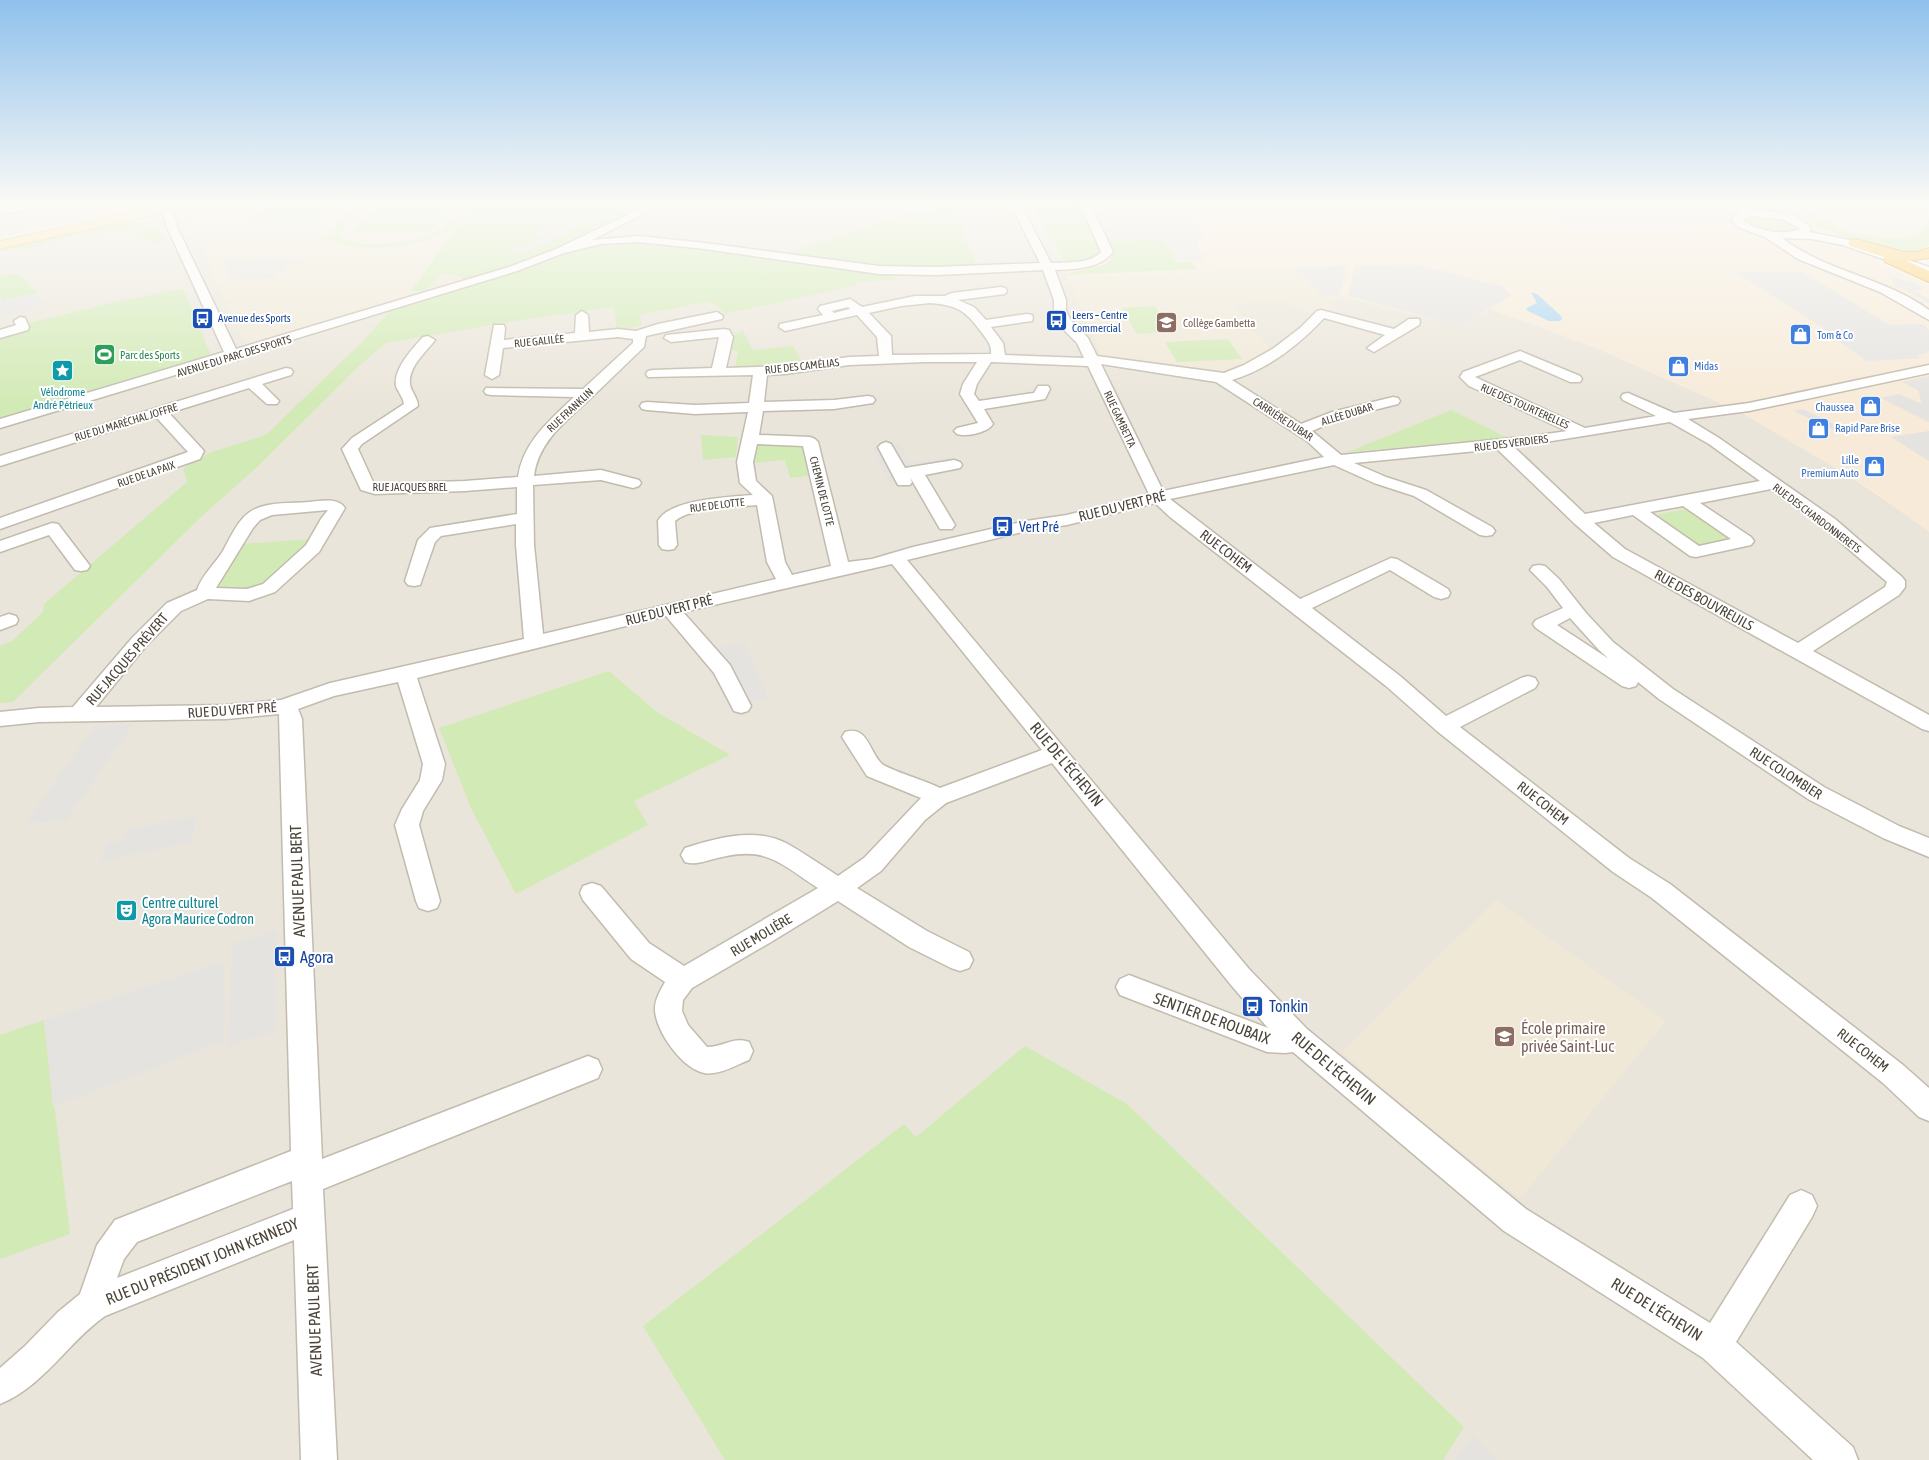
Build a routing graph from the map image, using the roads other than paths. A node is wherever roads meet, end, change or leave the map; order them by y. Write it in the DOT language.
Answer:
graph roads {
  1 [pos="192,271"];
  2 [pos="504,271"];
  3 [pos="1050,271"];
  4 [pos="1065,271"];
  5 [pos="1838,271"];
  6 [pos="1847,271"];
  7 [pos="1916,271"];
  8 [pos="1929,277"];
  9 [pos="1055,286"];
  10 [pos="1001,291"];
  11 [pos="946,301"];
  12 [pos="1929,309"];
  13 [pos="860,312"];
  14 [pos="582,315"];
  15 [pos="717,316"];
  16 [pos="1929,316"];
  17 [pos="1027,318"];
  18 [pos="20,321"];
  19 [pos="1414,322"];
  20 [pos="982,324"];
  21 [pos="785,326"];
  22 [pos="499,328"];
  23 [pos="0,334"];
  24 [pos="637,334"];
  25 [pos="1396,334"];
  26 [pos="582,337"];
  27 [pos="670,338"];
  28 [pos="428,340"];
  29 [pos="1082,341"];
  30 [pos="496,345"];
  31 [pos="1374,348"];
  32 [pos="231,355"];
  33 [pos="992,358"];
  34 [pos="886,359"];
  35 [pos="1092,360"];
  36 [pos="1929,361"];
  37 [pos="1929,369"];
  38 [pos="761,371"];
  39 [pos="286,372"];
  40 [pos="718,372"];
  41 [pos="653,374"];
  42 [pos="492,375"];
  43 [pos="1220,378"];
  44 [pos="1575,379"];
  45 [pos="251,382"];
  46 [pos="1043,389"];
  47 [pos="491,392"];
  48 [pos="588,393"];
  49 [pos="1628,397"];
  50 [pos="868,400"];
  51 [pos="272,401"];
  52 [pos="1394,401"];
  53 [pos="647,406"];
  54 [pos="975,406"];
  55 [pos="756,407"];
  56 [pos="159,411"];
  57 [pos="1678,417"];
  58 [pos="0,424"];
  59 [pos="1301,430"];
  60 [pos="962,431"];
  61 [pos="1584,433"];
  62 [pos="750,439"];
  63 [pos="1502,445"];
  64 [pos="886,447"];
  65 [pos="1336,460"];
  66 [pos="0,462"];
  67 [pos="954,465"];
  68 [pos="907,476"];
  69 [pos="525,482"];
  70 [pos="633,483"];
  71 [pos="1772,484"];
  72 [pos="1158,497"];
  73 [pos="765,499"];
  74 [pos="1685,500"];
  75 [pos="40,510"];
  76 [pos="1636,510"];
  77 [pos="524,518"];
  78 [pos="1581,520"];
  79 [pos="0,524"];
  80 [pos="946,525"];
  81 [pos="52,528"];
  82 [pos="1486,531"];
  83 [pos="668,545"];
  84 [pos="0,547"];
  85 [pos="896,558"];
  86 [pos="81,566"];
  87 [pos="841,569"];
  88 [pos="1540,570"];
  89 [pos="414,581"];
  90 [pos="786,581"];
  91 [pos="205,593"];
  92 [pos="1441,593"];
  93 [pos="1299,607"];
  94 [pos="670,609"];
  95 [pos="1574,612"];
  96 [pos="534,642"];
  97 [pos="1798,652"];
  98 [pos="405,673"];
  99 [pos="1528,683"];
  100 [pos="1652,683"];
  101 [pos="741,706"];
  102 [pos="282,707"];
  103 [pos="78,715"];
  104 [pos="2,720"];
  105 [pos="1929,724"];
  106 [pos="1444,726"];
  107 [pos="853,737"];
  108 [pos="1057,753"];
  109 [pos="938,797"];
  110 [pos="1929,848"];
  111 [pos="693,855"];
  112 [pos="839,888"];
  113 [pos="592,893"];
  114 [pos="428,901"];
  115 [pos="960,960"];
  116 [pos="683,980"];
  117 [pos="1129,987"];
  118 [pos="1297,1038"];
  119 [pos="738,1051"];
  120 [pos="588,1069"];
  121 [pos="1929,1107"];
  122 [pos="307,1170"];
  123 [pos="1800,1206"];
  124 [pos="310,1218"];
  125 [pos="94,1304"];
  126 [pos="1715,1346"];
  127 [pos="0,1387"];
  128 [pos="319,1460"];
  129 [pos="1840,1460"];
  1 -- 32 [label="street"];
  2 -- 32 [label="street, AVENUE DU PARC DES SPORTS"];
  3 -- 9 [label="street, RUE GAMBETTA"];
  4 -- 9 [label="street"];
  5 -- 16 [label="street"];
  6 -- 12 [label="street"];
  7 -- 8 [label="highway"];
  9 -- 29 [label="street, RUE GAMBETTA"];
  9 -- 29 [label="street, RUE GAMBETTA"];
  10 -- 11 [label="street"];
  11 -- 13 [label="street"];
  11 -- 20 [label="street"];
  13 -- 21 [label="street"];
  13 -- 34 [label="street"];
  14 -- 26 [label="street, RUE GALILÉE"];
  15 -- 24 [label="street"];
  17 -- 20 [label="street"];
  18 -- 23 [label="street"];
  19 -- 25 [label="street"];
  20 -- 33 [label="street"];
  22 -- 30 [label="street, RUE GALILÉE"];
  24 -- 26 [label="street, RUE GALILÉE"];
  24 -- 48 [label="street, RUE FRANKLIN"];
  25 -- 31 [label="street"];
  25 -- 43 [label="street"];
  26 -- 30 [label="street, RUE GALILÉE"];
  27 -- 40 [label="street"];
  28 -- 69 [label="street, RUE JACQUES BREL"];
  29 -- 35 [label="street, RUE GAMBETTA"];
  30 -- 42 [label="street, RUE GALILÉE"];
  32 -- 58 [label="street, AVENUE DU PARC DES SPORTS"];
  33 -- 34 [label="street, RUE DES CAMÉLIAS"];
  33 -- 35 [label="street, RUE DES CAMÉLIAS"];
  33 -- 54 [label="street"];
  34 -- 38 [label="street, RUE DES CAMÉLIAS"];
  35 -- 43 [label="street, CARRIÈRE DUBAR"];
  35 -- 72 [label="street, RUE GAMBETTA"];
  36 -- 57 [label="street, RUE DES VERDIERS"];
  37 -- 57 [label="street, RUE DES VERDIERS"];
  38 -- 40 [label="street, RUE DES CAMÉLIAS"];
  38 -- 55 [label="street, RUE DE LOTTE"];
  39 -- 45 [label="street, RUE DU MARÉCHAL JOFFRE"];
  40 -- 41 [label="street, RUE DES CAMÉLIAS"];
  43 -- 59 [label="street, CARRIÈRE DUBAR"];
  44 -- 61 [label="street, RUE DES TOURTERELLES"];
  45 -- 51 [label="street"];
  45 -- 56 [label="street, RUE DU MARÉCHAL JOFFRE"];
  46 -- 54 [label="street"];
  47 -- 48 [label="street"];
  48 -- 69 [label="street, RUE FRANKLIN"];
  49 -- 57 [label="street, RUE DES CHARDONNERETS"];
  50 -- 55 [label="street"];
  52 -- 59 [label="street, ALLÉE DUBAR"];
  53 -- 55 [label="street"];
  54 -- 60 [label="street"];
  55 -- 62 [label="street, RUE DE LOTTE"];
  56 -- 66 [label="street, RUE DU MARÉCHAL JOFFRE"];
  56 -- 75 [label="street, RUE DE LA PAIX"];
  57 -- 61 [label="street, RUE DES VERDIERS"];
  57 -- 71 [label="street, RUE DES CHARDONNERETS"];
  59 -- 65 [label="street, CARRIÈRE DUBAR"];
  61 -- 63 [label="street, RUE DES VERDIERS"];
  62 -- 73 [label="street, RUE DE LOTTE"];
  62 -- 87 [label="street, CHEMIN DE LOTTE"];
  63 -- 65 [label="street, RUE DES VERDIERS"];
  63 -- 78 [label="street, RUE DES BOUVREUILS"];
  64 -- 68 [label="street"];
  65 -- 72 [label="street, RUE DU VERT PRÉ"];
  65 -- 82 [label="street, CARRIÈRE DUBAR"];
  67 -- 68 [label="street"];
  68 -- 80 [label="street"];
  69 -- 70 [label="street"];
  69 -- 77 [label="street, RUE FRANKLIN"];
  71 -- 74 [label="street"];
  71 -- 97 [label="street, RUE DES CHARDONNERETS"];
  72 -- 85 [label="street, RUE DU VERT PRÉ"];
  72 -- 93 [label="street, RUE COHEM"];
  73 -- 83 [label="street, RUE DE LOTTE"];
  73 -- 90 [label="street"];
  74 -- 76 [label="street"];
  74 -- 76 [label="street"];
  75 -- 79 [label="street, RUE DE LA PAIX"];
  75 -- 81 [label="street"];
  76 -- 78 [label="street"];
  77 -- 89 [label="street"];
  77 -- 96 [label="street, RUE FRANKLIN"];
  78 -- 97 [label="street, RUE DES BOUVREUILS"];
  81 -- 84 [label="street"];
  81 -- 86 [label="street"];
  85 -- 87 [label="street, RUE DU VERT PRÉ"];
  85 -- 108 [label="street, RUE DE L'ÉCHEVIN"];
  87 -- 90 [label="street, RUE DU VERT PRÉ"];
  88 -- 95 [label="street, RUE COLOMBIER"];
  90 -- 94 [label="street, RUE DU VERT PRÉ"];
  91 -- 91 [label="street, RUE JACQUES PRÉVERT"];
  91 -- 103 [label="street, RUE JACQUES PRÉVERT"];
  92 -- 93 [label="street"];
  93 -- 106 [label="street, RUE COHEM"];
  94 -- 96 [label="street, RUE DU VERT PRÉ"];
  94 -- 101 [label="street"];
  95 -- 100 [label="street, RUE COLOMBIER"];
  95 -- 100 [label="street, RUE COLOMBIER"];
  96 -- 98 [label="street, RUE DU VERT PRÉ"];
  97 -- 105 [label="street, RUE DES BOUVREUILS"];
  98 -- 102 [label="street, RUE DU VERT PRÉ"];
  98 -- 114 [label="street"];
  99 -- 106 [label="street"];
  100 -- 110 [label="street, RUE COLOMBIER"];
  102 -- 103 [label="street, RUE DU VERT PRÉ"];
  102 -- 122 [label="street, AVENUE PAUL BERT"];
  103 -- 104 [label="street, RUE DU VERT PRÉ"];
  106 -- 121 [label="street, RUE COHEM"];
  107 -- 109 [label="street"];
  108 -- 109 [label="street, RUE MOLIÈRE"];
  108 -- 118 [label="street, RUE DE L'ÉCHEVIN"];
  109 -- 112 [label="street, RUE MOLIÈRE"];
  111 -- 112 [label="street"];
  112 -- 115 [label="street"];
  112 -- 116 [label="street, RUE MOLIÈRE"];
  113 -- 116 [label="street"];
  116 -- 119 [label="street, RUE MOLIÈRE"];
  117 -- 118 [label="street, SENTIER DE ROUBAIX"];
  118 -- 126 [label="street, RUE DE L'ÉCHEVIN"];
  120 -- 122 [label="street"];
  122 -- 124 [label="street, AVENUE PAUL BERT"];
  122 -- 125 [label="street, RUE DU PRÉSIDENT JOHN KENNEDY"];
  123 -- 126 [label="street"];
  124 -- 125 [label="street, RUE DU PRÉSIDENT JOHN KENNEDY"];
  124 -- 128 [label="street, AVENUE PAUL BERT"];
  125 -- 127 [label="street, RUE DU PRÉSIDENT JOHN KENNEDY"];
  126 -- 129 [label="street, RUE DE L'ÉCHEVIN"];
}
